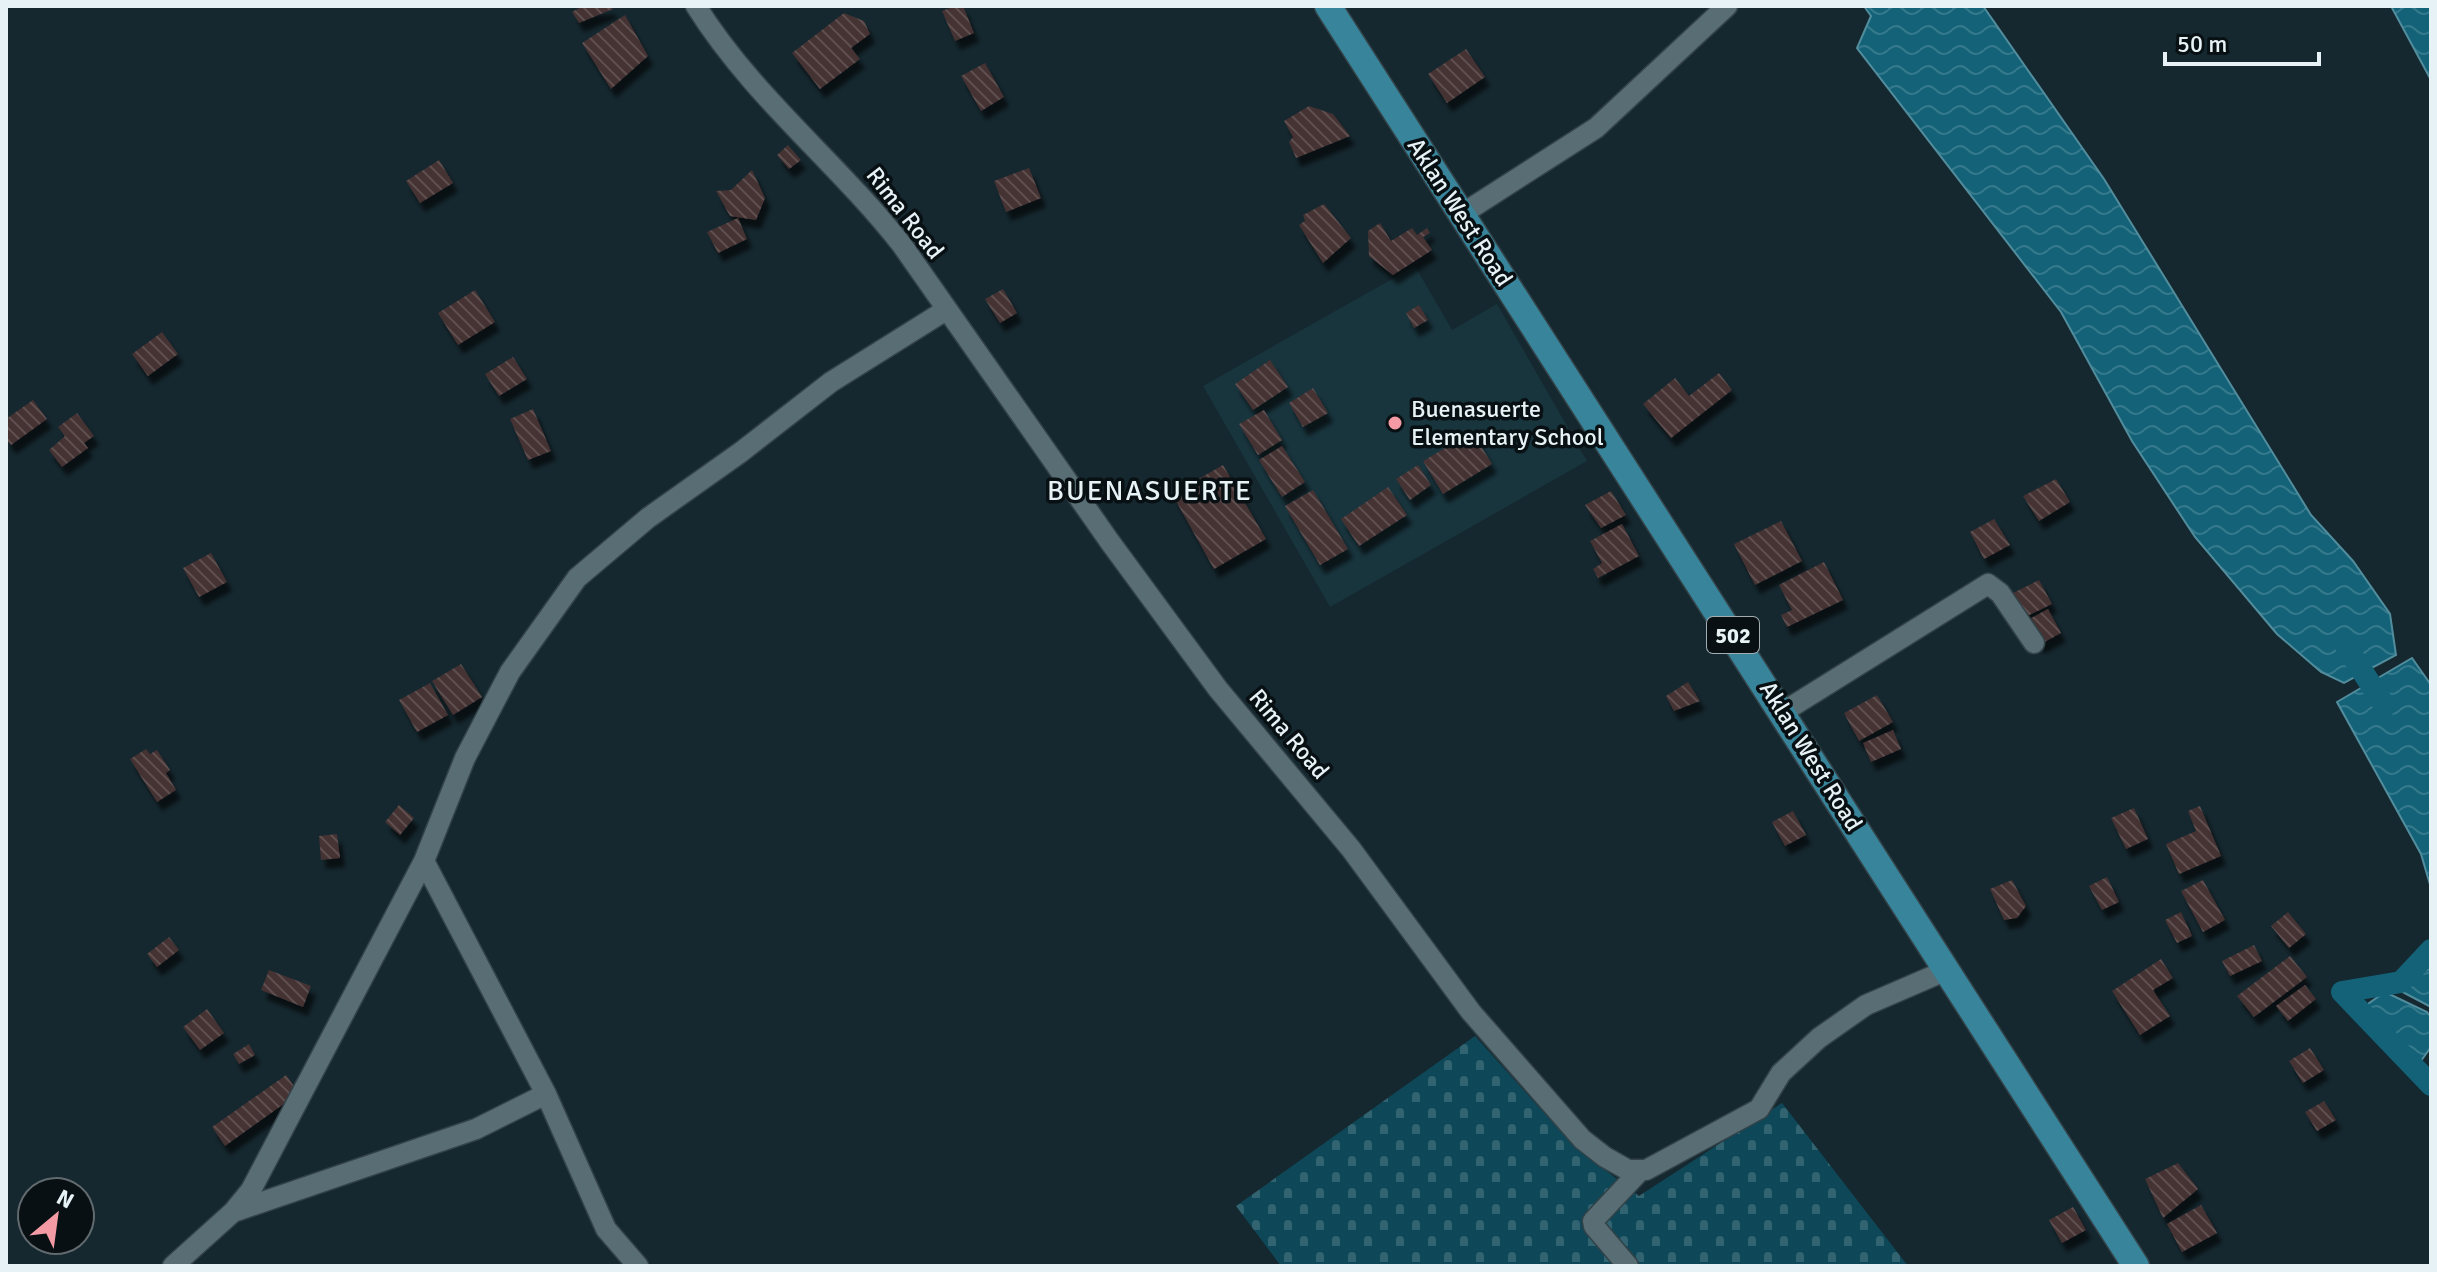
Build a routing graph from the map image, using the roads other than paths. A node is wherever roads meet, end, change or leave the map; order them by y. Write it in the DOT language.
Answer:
graph roads {
  1 [pos="696,6"];
  2 [pos="1328,6"];
  3 [pos="1727,6"];
  4 [pos="1462,214"];
  5 [pos="946,310"];
  6 [pos="2034,643"];
  7 [pos="1783,712"];
  8 [pos="424,861"];
  9 [pos="1947,970"];
  10 [pos="546,1094"];
  11 [pos="1639,1172"];
  12 [pos="233,1212"];
  13 [pos="173,1266"];
  14 [pos="638,1266"];
  15 [pos="1628,1266"];
  16 [pos="2136,1266"];
  1 -- 5 [label="street, Rima Road"];
  2 -- 4 [label="main road, Aklan West Road / 502"];
  3 -- 4 [label="street"];
  4 -- 7 [label="main road, Aklan West Road / 502"];
  5 -- 8 [label="street"];
  5 -- 11 [label="street, Rima Road"];
  6 -- 7 [label="street"];
  7 -- 9 [label="main road, Aklan West Road / 502"];
  8 -- 10 [label="street"];
  8 -- 12 [label="street"];
  9 -- 11 [label="street"];
  9 -- 16 [label="main road, Aklan West Road / 502"];
  10 -- 12 [label="street"];
  10 -- 14 [label="street"];
  11 -- 15 [label="street"];
  12 -- 13 [label="street"];
}
